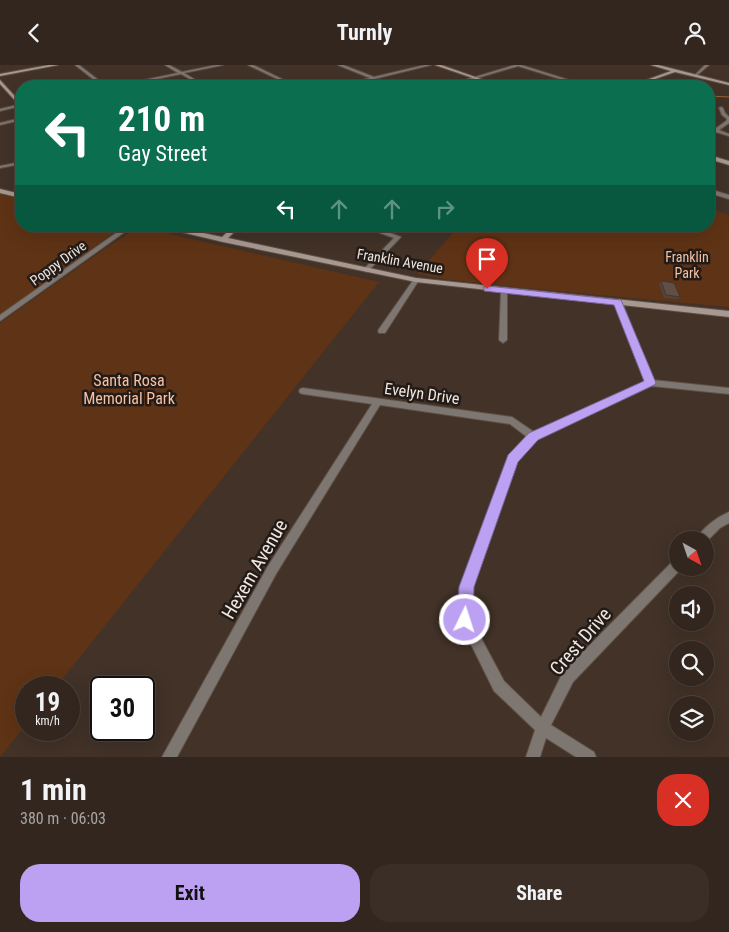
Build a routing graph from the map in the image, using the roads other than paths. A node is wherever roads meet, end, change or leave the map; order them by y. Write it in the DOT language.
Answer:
graph roads {
  1 [pos="56,65"];
  2 [pos="77,65"];
  3 [pos="167,65"];
  4 [pos="221,65"];
  5 [pos="250,65"];
  6 [pos="340,65"];
  7 [pos="429,65"];
  8 [pos="438,65"];
  9 [pos="518,65"];
  10 [pos="653,65"];
  11 [pos="707,65"];
  12 [pos="675,71"];
  13 [pos="181,73"];
  14 [pos="0,75"];
  15 [pos="695,75"];
  16 [pos="474,77"];
  17 [pos="374,78"];
  18 [pos="96,80"];
  19 [pos="147,80"];
  20 [pos="193,80"];
  21 [pos="281,80"];
  22 [pos="366,80"];
  23 [pos="465,80"];
  24 [pos="482,80"];
  25 [pos="567,80"];
  26 [pos="649,80"];
  27 [pos="714,80"];
  28 [pos="715,80"];
  29 [pos="0,81"];
  30 [pos="729,84"];
  31 [pos="15,99"];
  32 [pos="15,107"];
  33 [pos="722,108"];
  34 [pos="0,110"];
  35 [pos="15,120"];
  36 [pos="0,124"];
  37 [pos="715,131"];
  38 [pos="729,135"];
  39 [pos="715,159"];
  40 [pos="729,163"];
  41 [pos="15,164"];
  42 [pos="0,167"];
  43 [pos="0,191"];
  44 [pos="715,193"];
  45 [pos="15,195"];
  46 [pos="729,197"];
  47 [pos="122,232"];
  48 [pos="189,232"];
  49 [pos="231,232"];
  50 [pos="383,232"];
  51 [pos="223,239"];
  52 [pos="366,270"];
  53 [pos="416,280"];
  54 [pos="504,291"];
  55 [pos="618,303"];
  56 [pos="729,314"];
  57 [pos="0,319"];
  58 [pos="382,331"];
  59 [pos="503,341"];
  60 [pos="650,383"];
  61 [pos="303,391"];
  62 [pos="729,391"];
  63 [pos="378,402"];
  64 [pos="533,436"];
  65 [pos="729,517"];
  66 [pos="710,531"];
  67 [pos="669,573"];
  68 [pos="543,728"];
  69 [pos="168,757"];
  70 [pos="533,757"];
  71 [pos="589,757"];
  1 -- 14 [label="main road"];
  2 -- 18 [label="street"];
  3 -- 13 [label="street"];
  4 -- 13 [label="street"];
  5 -- 21 [label="street"];
  6 -- 17 [label="street"];
  7 -- 17 [label="street"];
  8 -- 16 [label="main road"];
  9 -- 16 [label="street"];
  9 -- 25 [label="street"];
  10 -- 12 [label="main road"];
  11 -- 15 [label="street"];
  12 -- 15 [label="main road"];
  12 -- 26 [label="main road"];
  13 -- 19 [label="street"];
  13 -- 20 [label="street"];
  15 -- 27 [label="main road"];
  16 -- 23 [label="street"];
  16 -- 24 [label="main road"];
  17 -- 22 [label="street"];
  28 -- 30 [label="main road"];
  29 -- 31 [label="main road"];
  32 -- 34 [label="street"];
  33 -- 37 [label="street"];
  35 -- 36 [label="street"];
  37 -- 38 [label="street"];
  39 -- 40 [label="main road"];
  41 -- 42 [label="street"];
  43 -- 45 [label="main road"];
  44 -- 46 [label="street"];
  47 -- 57 [label="street, Poppy Drive"];
  48 -- 51 [label="main road, Franklin Avenue"];
  49 -- 51 [label="main road"];
  50 -- 52 [label="street"];
  51 -- 52 [label="main road, Franklin Avenue"];
  52 -- 53 [label="main road, Franklin Avenue"];
  53 -- 54 [label="main road, Franklin Avenue"];
  53 -- 58 [label="street"];
  54 -- 55 [label="main road, Franklin Avenue"];
  54 -- 59 [label="street"];
  55 -- 56 [label="main road, Franklin Avenue"];
  55 -- 60 [label="street"];
  60 -- 62 [label="street"];
  60 -- 64 [label="street"];
  61 -- 63 [label="street, Evelyn Drive"];
  63 -- 64 [label="street, Evelyn Drive"];
  63 -- 69 [label="street, Hexem Avenue"];
  64 -- 68 [label="street"];
  65 -- 66 [label="street"];
  67 -- 68 [label="street, Crest Drive"];
  68 -- 70 [label="street, Crest Drive"];
  68 -- 71 [label="street"];
}
